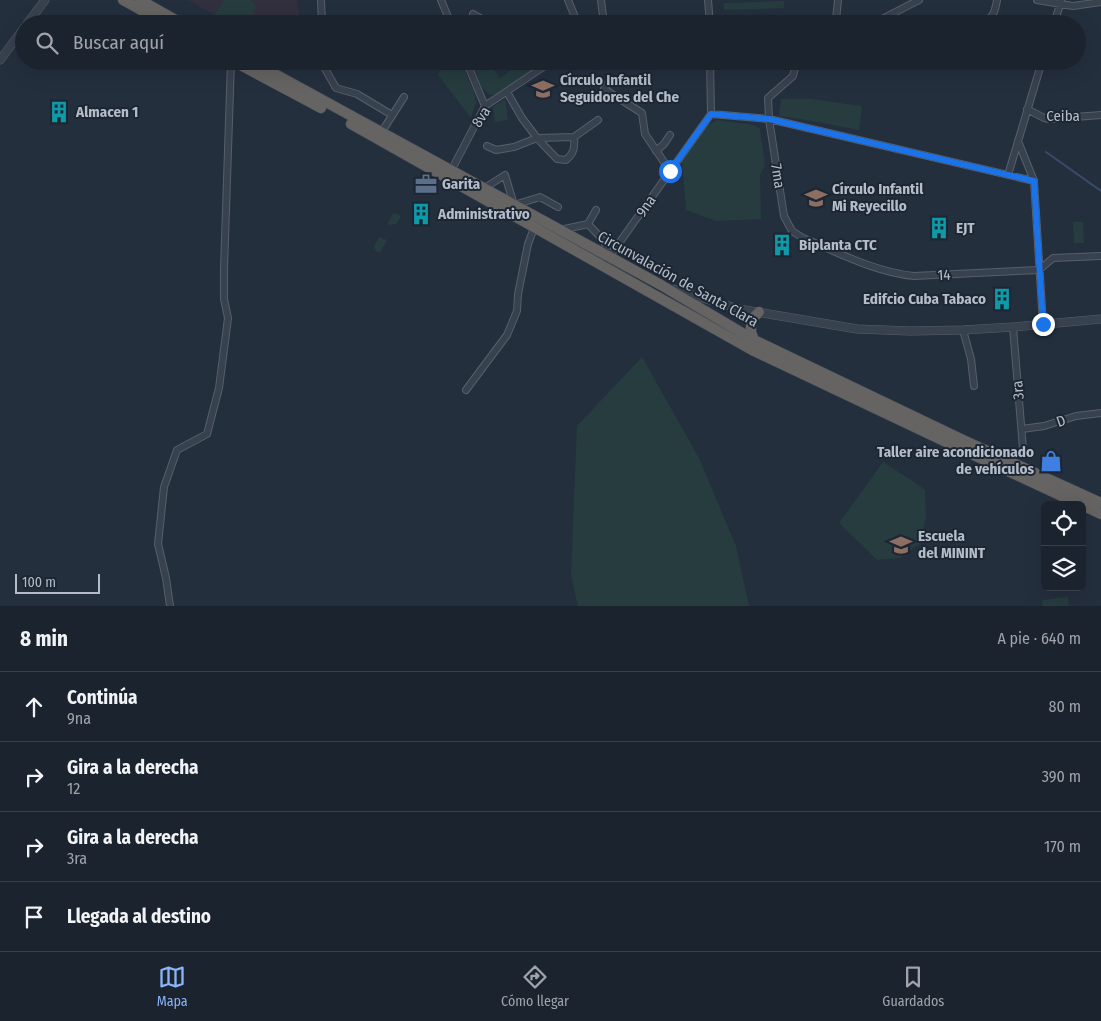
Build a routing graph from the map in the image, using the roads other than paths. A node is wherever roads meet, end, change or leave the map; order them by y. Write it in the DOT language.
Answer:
graph roads {
  1 [pos="45,0"];
  2 [pos="123,0"];
  3 [pos="140,0"];
  4 [pos="321,0"];
  5 [pos="441,0"];
  6 [pos="568,0"];
  7 [pos="601,0"];
  8 [pos="708,0"];
  9 [pos="838,0"];
  10 [pos="919,0"];
  11 [pos="997,0"];
  12 [pos="1037,0"];
  13 [pos="1060,2"];
  14 [pos="1101,2"];
  15 [pos="34,15"];
  16 [pos="150,15"];
  17 [pos="167,15"];
  18 [pos="322,15"];
  19 [pos="447,15"];
  20 [pos="574,15"];
  21 [pos="603,15"];
  22 [pos="709,15"];
  23 [pos="836,15"];
  24 [pos="890,15"];
  25 [pos="992,15"];
  26 [pos="1056,15"];
  27 [pos="15,40"];
  28 [pos="0,60"];
  29 [pos="232,70"];
  30 [pos="250,70"];
  31 [pos="266,70"];
  32 [pos="326,70"];
  33 [pos="470,70"];
  34 [pos="539,70"];
  35 [pos="710,70"];
  36 [pos="795,70"];
  37 [pos="1039,70"];
  38 [pos="610,80"];
  39 [pos="507,92"];
  40 [pos="404,97"];
  41 [pos="485,106"];
  42 [pos="1027,110"];
  43 [pos="711,114"];
  44 [pos="392,115"];
  45 [pos="1101,115"];
  46 [pos="347,118"];
  47 [pos="769,119"];
  48 [pos="598,120"];
  49 [pos="381,133"];
  50 [pos="670,135"];
  51 [pos="574,137"];
  52 [pos="536,138"];
  53 [pos="1018,141"];
  54 [pos="487,146"];
  55 [pos="656,151"];
  56 [pos="451,171"];
  57 [pos="670,171"];
  58 [pos="1008,175"];
  59 [pos="1034,181"];
  60 [pos="483,189"];
  61 [pos="514,205"];
  62 [pos="558,207"];
  63 [pos="596,210"];
  64 [pos="588,224"];
  65 [pos="534,228"];
  66 [pos="559,230"];
  67 [pos="792,231"];
  68 [pos="1101,256"];
  69 [pos="609,257"];
  70 [pos="602,267"];
  71 [pos="1039,270"];
  72 [pos="661,285"];
  73 [pos="759,312"];
  74 [pos="1101,319"];
  75 [pos="1043,324"];
  76 [pos="1013,327"];
  77 [pos="963,330"];
  78 [pos="754,340"];
  79 [pos="974,386"];
  80 [pos="466,390"];
  81 [pos="1101,413"];
  82 [pos="1022,429"];
  83 [pos="1020,454"];
  84 [pos="1073,501"];
  85 [pos="1101,503"];
  86 [pos="1086,507"];
  87 [pos="1101,514"];
  88 [pos="170,606"];
  1 -- 15 [label="street"];
  2 -- 16 [label="highway"];
  3 -- 17 [label="highway"];
  4 -- 18 [label="street"];
  5 -- 19 [label="street"];
  6 -- 20 [label="street"];
  7 -- 21 [label="street"];
  8 -- 22 [label="street"];
  9 -- 23 [label="street"];
  10 -- 24 [label="street"];
  11 -- 25 [label="street"];
  12 -- 13 [label="street"];
  13 -- 14 [label="street"];
  13 -- 26 [label="street"];
  27 -- 28 [label="street"];
  29 -- 88 [label="street"];
  30 -- 46 [label="highway, Circunvalación de Santa Clara"];
  31 -- 46 [label="highway, Circunvalación de Santa Clara"];
  32 -- 44 [label="street"];
  33 -- 41 [label="street"];
  34 -- 39 [label="street, 8va"];
  35 -- 43 [label="street"];
  36 -- 47 [label="street, 7ma"];
  37 -- 42 [label="street"];
  38 -- 55 [label="street"];
  39 -- 41 [label="street, 8va"];
  39 -- 52 [label="street"];
  40 -- 44 [label="street"];
  41 -- 56 [label="street, 8va"];
  42 -- 45 [label="street, Ceiba"];
  42 -- 53 [label="street"];
  43 -- 47 [label="street"];
  43 -- 57 [label="street, 9na"];
  44 -- 49 [label="street"];
  46 -- 49 [label="highway, Circunvalación de Santa Clara"];
  46 -- 65 [label="highway, Circunvalación de Santa Clara"];
  47 -- 58 [label="street"];
  47 -- 67 [label="street, 7ma"];
  48 -- 51 [label="street"];
  49 -- 56 [label="highway, Circunvalación de Santa Clara"];
  50 -- 55 [label="street"];
  51 -- 52 [label="street"];
  51 -- 52 [label="street"];
  52 -- 54 [label="street"];
  53 -- 58 [label="street"];
  53 -- 59 [label="street"];
  55 -- 57 [label="street"];
  56 -- 60 [label="highway, Circunvalación de Santa Clara"];
  57 -- 69 [label="street, 9na"];
  58 -- 59 [label="street"];
  59 -- 71 [label="street"];
  60 -- 61 [label="highway, Circunvalación de Santa Clara"];
  60 -- 61 [label="street"];
  61 -- 62 [label="street"];
  61 -- 66 [label="highway, Circunvalación de Santa Clara"];
  63 -- 64 [label="street"];
  64 -- 66 [label="street"];
  64 -- 69 [label="street"];
  65 -- 70 [label="highway, Circunvalación de Santa Clara"];
  65 -- 80 [label="street"];
  66 -- 69 [label="highway, Circunvalación de Santa Clara"];
  67 -- 71 [label="street, 14"];
  68 -- 71 [label="street, 14"];
  69 -- 70 [label="street, 9na"];
  69 -- 72 [label="highway, Circunvalación de Santa Clara"];
  70 -- 84 [label="highway, Circunvalación de Santa Clara"];
  71 -- 75 [label="street"];
  72 -- 73 [label="street"];
  72 -- 78 [label="highway, Circunvalación de Santa Clara"];
  73 -- 77 [label="street"];
  73 -- 78 [label="highway"];
  74 -- 75 [label="street"];
  75 -- 76 [label="street"];
  76 -- 77 [label="street"];
  76 -- 82 [label="street, 3ra"];
  77 -- 79 [label="street"];
  78 -- 85 [label="highway, Circunvalación de Santa Clara"];
  81 -- 82 [label="street, D"];
  82 -- 83 [label="street, 3ra"];
  86 -- 87 [label="highway, Circunvalación de Santa Clara"];
}
